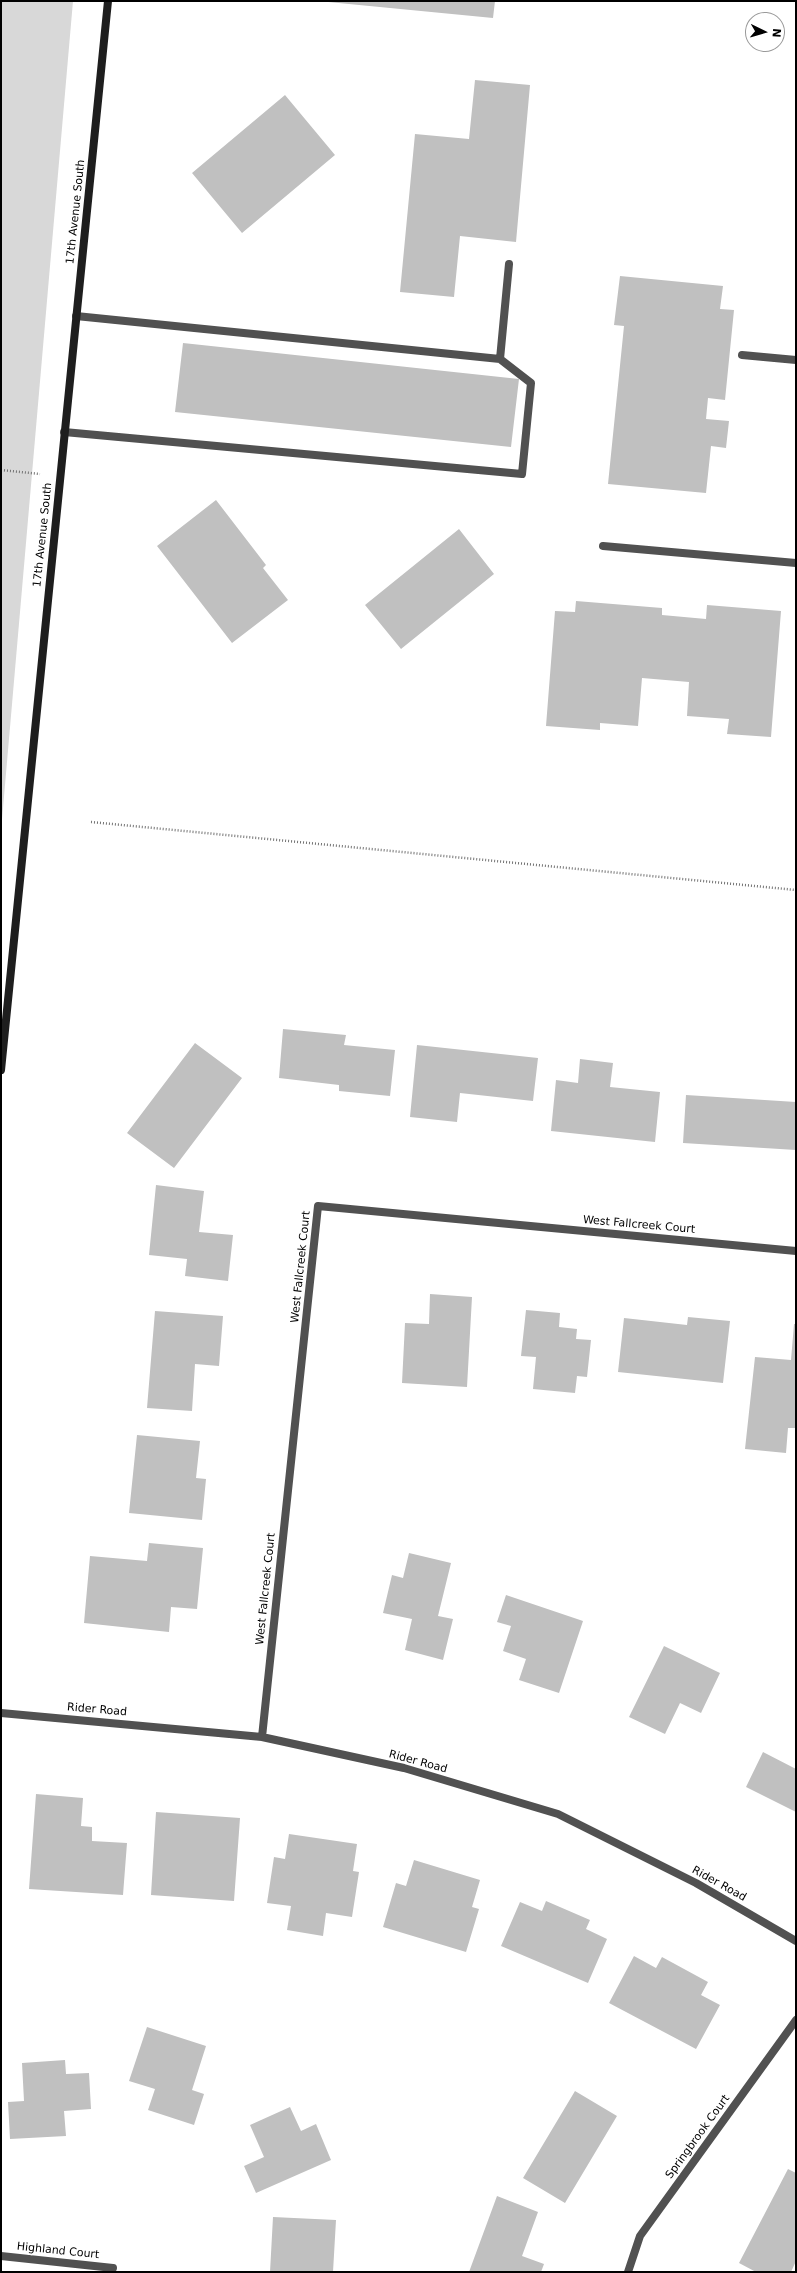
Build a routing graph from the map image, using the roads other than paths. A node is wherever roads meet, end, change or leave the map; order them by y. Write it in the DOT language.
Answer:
graph roads {
  1 [pos="108,1"];
  2 [pos="509,264"];
  3 [pos="76,316"];
  4 [pos="742,355"];
  5 [pos="500,359"];
  6 [pos="796,360"];
  7 [pos="64,432"];
  8 [pos="603,546"];
  9 [pos="796,563"];
  10 [pos="1,1070"];
  11 [pos="796,1251"];
  12 [pos="1,1713"];
  13 [pos="262,1737"];
  14 [pos="796,1941"];
  15 [pos="796,2020"];
  16 [pos="1,2256"];
  17 [pos="113,2268"];
  18 [pos="628,2272"];
  1 -- 3 [label="street, 17th Avenue South"];
  2 -- 5 [label="street"];
  3 -- 5 [label="street"];
  3 -- 7 [label="street, 17th Avenue South"];
  4 -- 6 [label="street"];
  5 -- 7 [label="street"];
  7 -- 10 [label="street, 17th Avenue South"];
  8 -- 9 [label="street"];
  11 -- 13 [label="street, West Fallcreek Court"];
  12 -- 13 [label="street, Rider Road"];
  13 -- 14 [label="street, Rider Road"];
  15 -- 18 [label="street, Springbrook Court"];
  16 -- 17 [label="street, Highland Court"];
}
